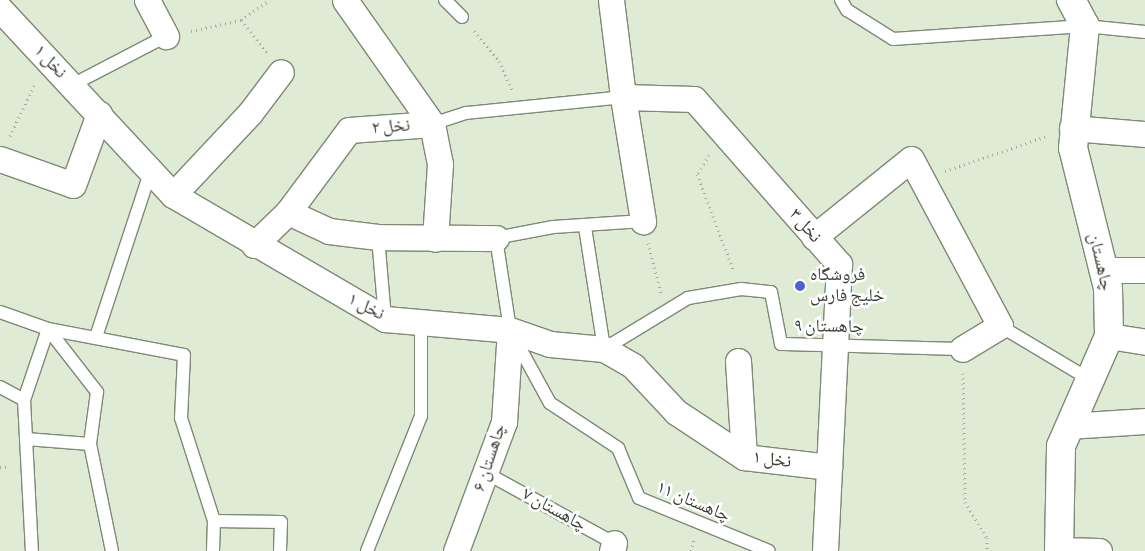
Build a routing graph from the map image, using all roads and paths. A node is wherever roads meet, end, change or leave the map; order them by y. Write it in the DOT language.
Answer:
graph roads {
  1 [pos="147,0"];
  2 [pos="270,0"];
  3 [pos="345,0"];
  4 [pos="445,0"];
  5 [pos="611,0"];
  6 [pos="841,0"];
  7 [pos="1070,0"];
  8 [pos="0,9"];
  9 [pos="462,17"];
  10 [pos="242,20"];
  11 [pos="1084,26"];
  12 [pos="1145,32"];
  13 [pos="166,36"];
  14 [pos="47,58"];
  15 [pos="281,72"];
  16 [pos="72,84"];
  17 [pos="622,97"];
  18 [pos="519,107"];
  19 [pos="99,114"];
  20 [pos="432,124"];
  21 [pos="1072,128"];
  22 [pos="1145,134"];
  23 [pos="4,149"];
  24 [pos="708,151"];
  25 [pos="151,170"];
  26 [pos="923,179"];
  27 [pos="173,195"];
  28 [pos="288,212"];
  29 [pos="643,221"];
  30 [pos="585,227"];
  31 [pos="378,237"];
  32 [pos="496,238"];
  33 [pos="814,238"];
  34 [pos="435,239"];
  35 [pos="254,245"];
  36 [pos="1103,270"];
  37 [pos="1145,270"];
  38 [pos="741,289"];
  39 [pos="665,311"];
  40 [pos="0,312"];
  41 [pos="385,319"];
  42 [pos="421,325"];
  43 [pos="1000,326"];
  44 [pos="48,329"];
  45 [pos="510,330"];
  46 [pos="1109,336"];
  47 [pos="96,338"];
  48 [pos="1145,342"];
  49 [pos="834,344"];
  50 [pos="604,349"];
  51 [pos="962,349"];
  52 [pos="738,361"];
  53 [pos="1090,379"];
  54 [pos="0,387"];
  55 [pos="24,400"];
  56 [pos="1145,421"];
  57 [pos="1068,426"];
  58 [pos="26,439"];
  59 [pos="90,444"];
  60 [pos="744,457"];
  61 [pos="829,467"];
  62 [pos="486,473"];
  63 [pos="214,521"];
  64 [pos="736,545"];
  65 [pos="613,547"];
  66 [pos="32,551"];
  67 [pos="112,551"];
  68 [pos="214,551"];
  69 [pos="280,551"];
  70 [pos="367,551"];
  71 [pos="456,551"];
  72 [pos="769,551"];
  73 [pos="825,551"];
  74 [pos="987,551"];
  75 [pos="1059,551"];
  76 [pos="1099,551"];
  1 -- 13 [label="street"];
  2 -- 10 [label="path"];
  3 -- 20 [label="street, نخل ۲"];
  4 -- 9 [label="lane"];
  5 -- 17 [label="street"];
  6 -- 11 [label="lane"];
  7 -- 11 [label="street"];
  8 -- 14 [label="street, نخل ۱"];
  9 -- 18 [label="path"];
  10 -- 13 [label="path"];
  10 -- 15 [label="path"];
  11 -- 12 [label="lane"];
  11 -- 21 [label="street, چاهستان"];
  13 -- 16 [label="lane"];
  14 -- 16 [label="street, نخل ۱"];
  14 -- 23 [label="path"];
  15 -- 27 [label="street"];
  16 -- 19 [label="street, نخل ۱"];
  17 -- 18 [label="lane"];
  17 -- 29 [label="street"];
  17 -- 33 [label="street, نخل ۳"];
  18 -- 20 [label="lane"];
  19 -- 23 [label="street"];
  19 -- 25 [label="street, نخل ۱"];
  20 -- 28 [label="street, نخل ۲"];
  20 -- 34 [label="street"];
  21 -- 22 [label="street"];
  21 -- 26 [label="path"];
  21 -- 36 [label="street, چاهستان"];
  24 -- 38 [label="path"];
  25 -- 27 [label="street, نخل ۱"];
  25 -- 47 [label="lane"];
  26 -- 33 [label="street"];
  26 -- 43 [label="street"];
  27 -- 35 [label="street, نخل ۱"];
  28 -- 31 [label="street"];
  28 -- 35 [label="street, نخل ۲"];
  29 -- 30 [label="lane"];
  29 -- 39 [label="path"];
  30 -- 32 [label="lane"];
  30 -- 50 [label="lane"];
  31 -- 34 [label="street"];
  31 -- 41 [label="lane"];
  32 -- 34 [label="street"];
  32 -- 45 [label="lane"];
  33 -- 49 [label="street, نخل ۳"];
  35 -- 41 [label="street, نخل ۱"];
  36 -- 37 [label="street"];
  36 -- 46 [label="street, چاهستان"];
  38 -- 39 [label="lane, چاهستان ۹"];
  38 -- 49 [label="lane, چاهستان ۹"];
  39 -- 50 [label="lane, چاهستان ۹"];
  40 -- 44 [label="lane"];
  41 -- 42 [label="street, نخل ۱"];
  42 -- 45 [label="street, نخل ۱"];
  42 -- 70 [label="lane"];
  43 -- 51 [label="street"];
  43 -- 53 [label="lane"];
  44 -- 47 [label="lane"];
  44 -- 55 [label="lane"];
  44 -- 59 [label="lane"];
  45 -- 50 [label="street, نخل ۱"];
  45 -- 62 [label="street, چاهستان ۶"];
  45 -- 64 [label="lane, چاهستان ۱۱"];
  46 -- 48 [label="street"];
  46 -- 53 [label="street, چاهستان"];
  47 -- 63 [label="lane"];
  49 -- 51 [label="lane, چاهستان ۹"];
  49 -- 61 [label="street, نخل ۳"];
  50 -- 60 [label="street, نخل ۱"];
  51 -- 74 [label="path"];
  52 -- 60 [label="street"];
  53 -- 57 [label="street, چاهستان"];
  54 -- 55 [label="lane"];
  55 -- 58 [label="lane"];
  56 -- 57 [label="street"];
  57 -- 75 [label="street, چاهستان"];
  58 -- 59 [label="lane"];
  58 -- 66 [label="lane"];
  59 -- 67 [label="lane"];
  60 -- 61 [label="street, نخل ۱"];
  61 -- 73 [label="street, نخل ۳"];
  62 -- 65 [label="lane, چاهستان ۷"];
  62 -- 71 [label="street, چاهستان ۶"];
  63 -- 68 [label="lane"];
  63 -- 69 [label="lane"];
  64 -- 72 [label="lane, چاهستان ۱۱"];
  75 -- 76 [label="street"];
}
